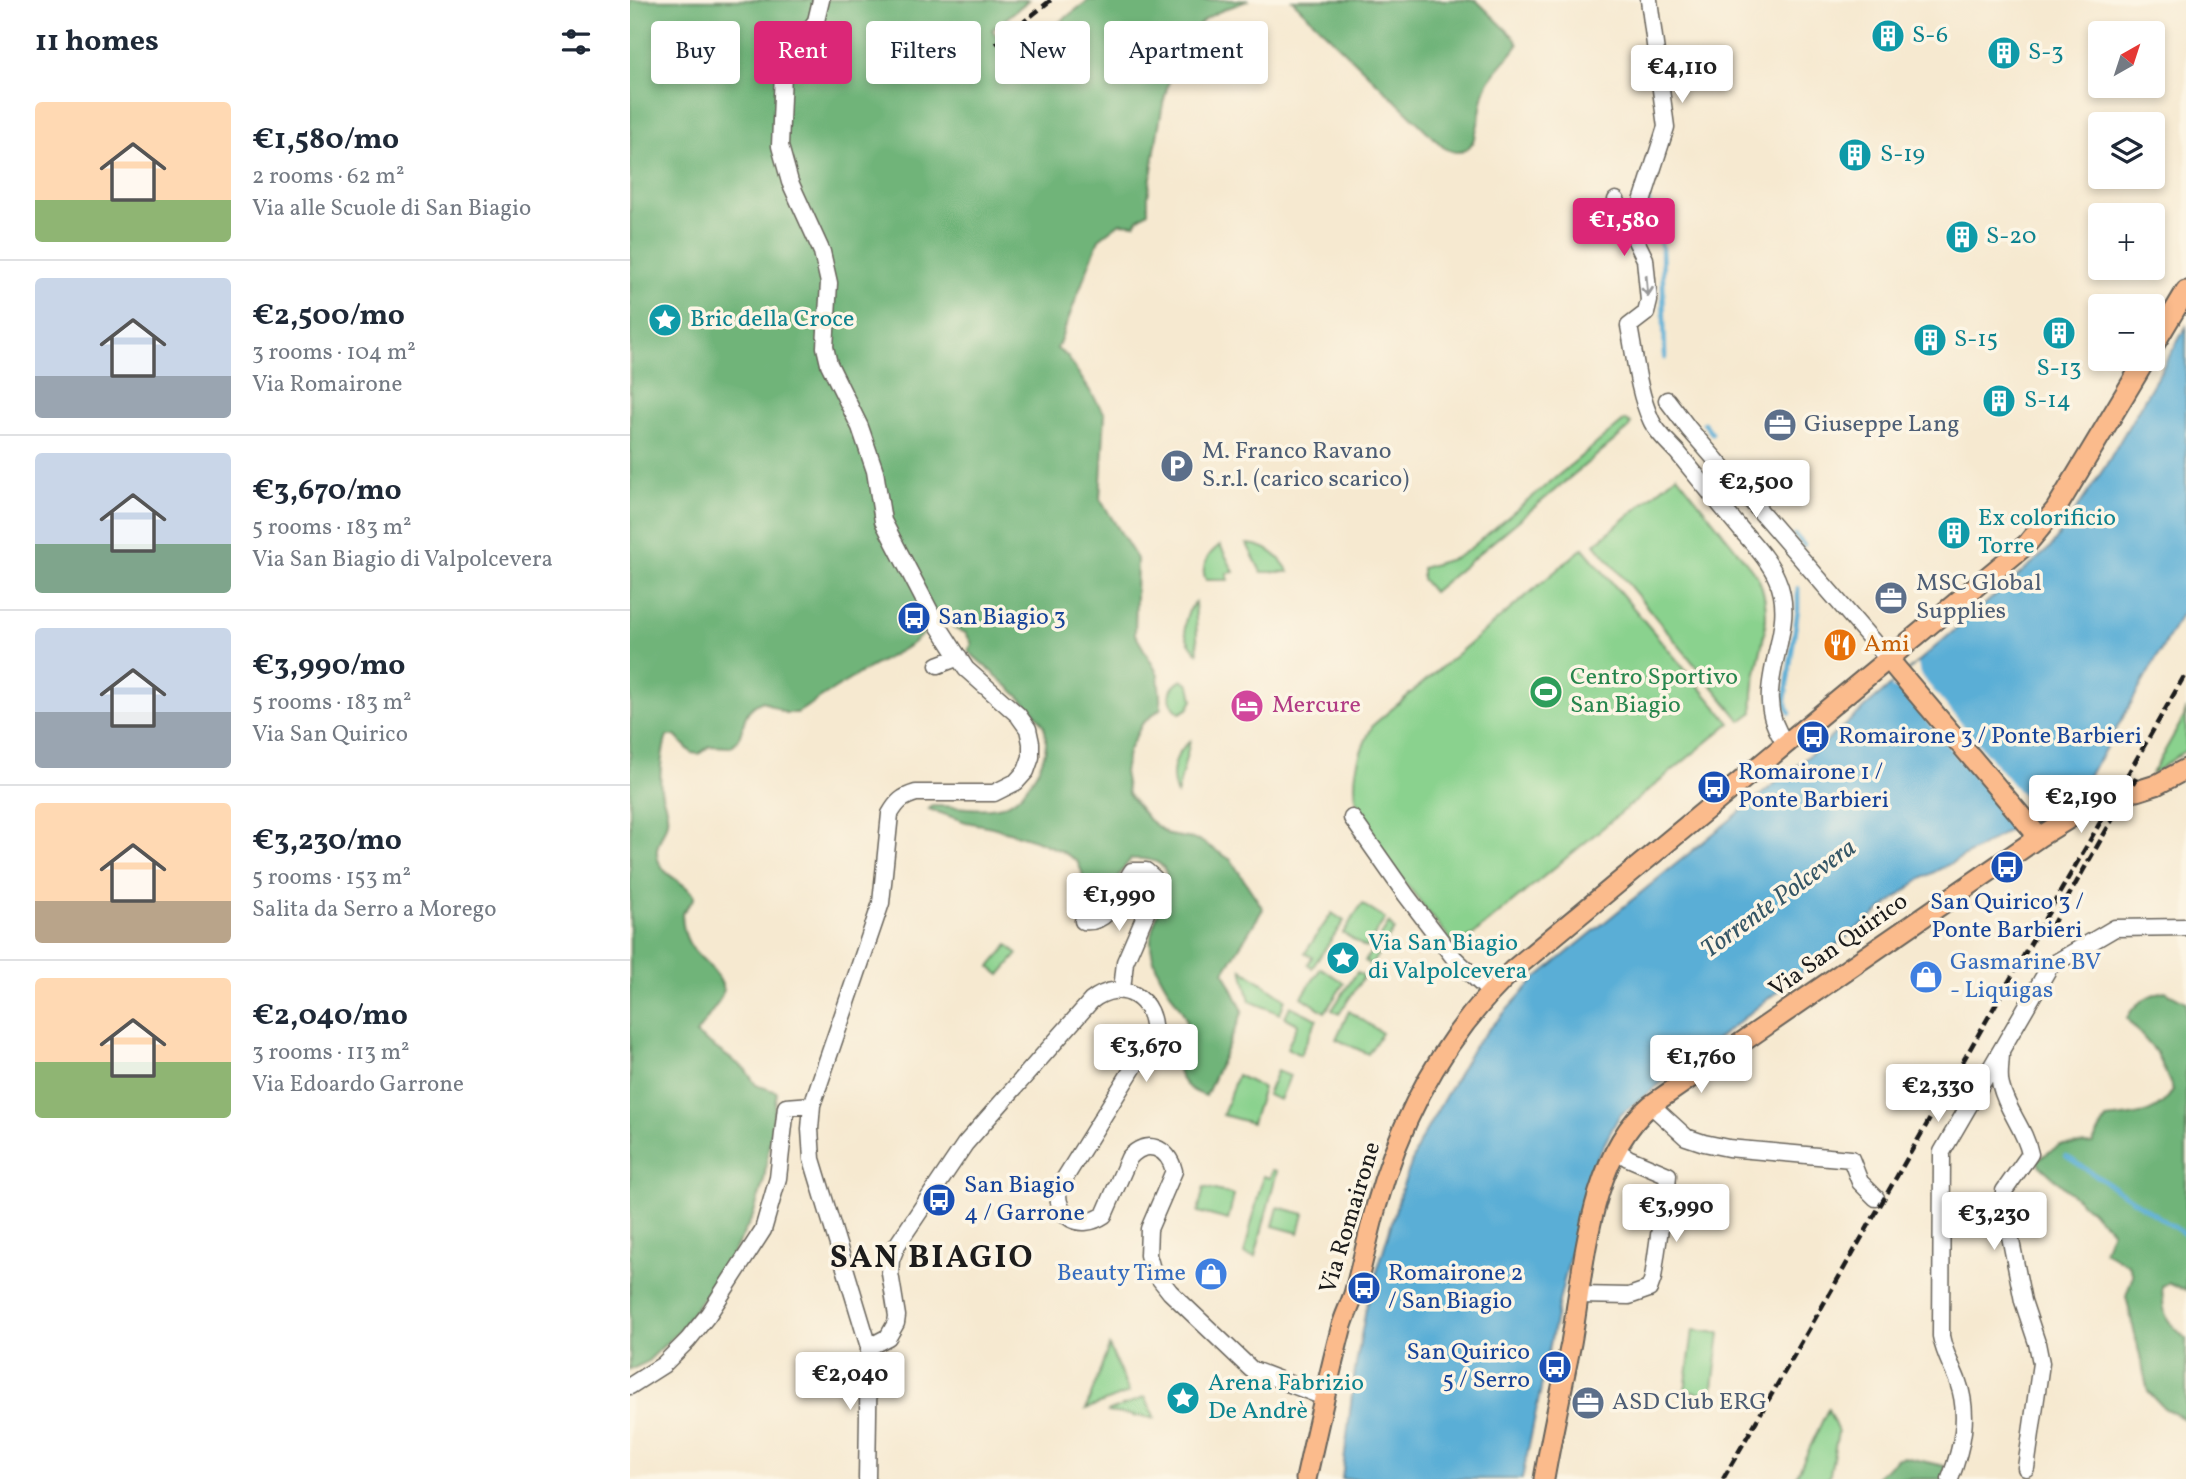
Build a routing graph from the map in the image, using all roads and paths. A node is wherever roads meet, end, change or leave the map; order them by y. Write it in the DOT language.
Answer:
graph roads {
  1 [pos="821,0"];
  2 [pos="1648,0"];
  3 [pos="1616,200"];
  4 [pos="1641,205"];
  5 [pos="2186,291"];
  6 [pos="2165,326"];
  7 [pos="2139,371"];
  8 [pos="1667,400"];
  9 [pos="959,657"];
  10 [pos="1889,660"];
  11 [pos="938,666"];
  12 [pos="1786,744"];
  13 [pos="2186,769"];
  14 [pos="2137,790"];
  15 [pos="2105,802"];
  16 [pos="1352,818"];
  17 [pos="2039,837"];
  18 [pos="1083,921"];
  19 [pos="2186,927"];
  20 [pos="1122,990"];
  21 [pos="1490,992"];
  22 [pos="2001,1049"];
  23 [pos="812,1105"];
  24 [pos="1651,1105"];
  25 [pos="1616,1150"];
  26 [pos="1876,1198"];
  27 [pos="1579,1295"];
  28 [pos="869,1347"];
  29 [pos="630,1386"];
  30 [pos="1324,1397"];
  31 [pos="2026,1468"];
  32 [pos="867,1479"];
  33 [pos="1306,1479"];
  34 [pos="1544,1479"];
  35 [pos="1950,1479"];
  1 -- 9 [label="street"];
  2 -- 4 [label="street"];
  3 -- 12 [label="street, one-way"];
  5 -- 6 [label="main road"];
  7 -- 10 [label="main road, Via Romairone"];
  8 -- 10 [label="street"];
  9 -- 11 [label="street"];
  9 -- 23 [label="street"];
  10 -- 12 [label="main road, Via Romairone"];
  10 -- 17 [label="main road"];
  12 -- 21 [label="main road, Via Romairone"];
  13 -- 14 [label="main road"];
  15 -- 17 [label="main road, Via San Quirico"];
  16 -- 21 [label="street"];
  17 -- 24 [label="main road, Via San Quirico"];
  18 -- 20 [label="street"];
  19 -- 22 [label="street"];
  20 -- 28 [label="street"];
  20 -- 30 [label="street"];
  21 -- 30 [label="main road, Via Romairone"];
  22 -- 31 [label="street"];
  22 -- 35 [label="street"];
  23 -- 28 [label="street"];
  23 -- 29 [label="street"];
  24 -- 25 [label="main road, Via San Quirico"];
  24 -- 26 [label="street"];
  25 -- 27 [label="main road, Via San Quirico"];
  25 -- 27 [label="street"];
  27 -- 34 [label="main road, Via San Quirico"];
  28 -- 32 [label="street"];
  30 -- 33 [label="main road, Via Romairone"];
}
